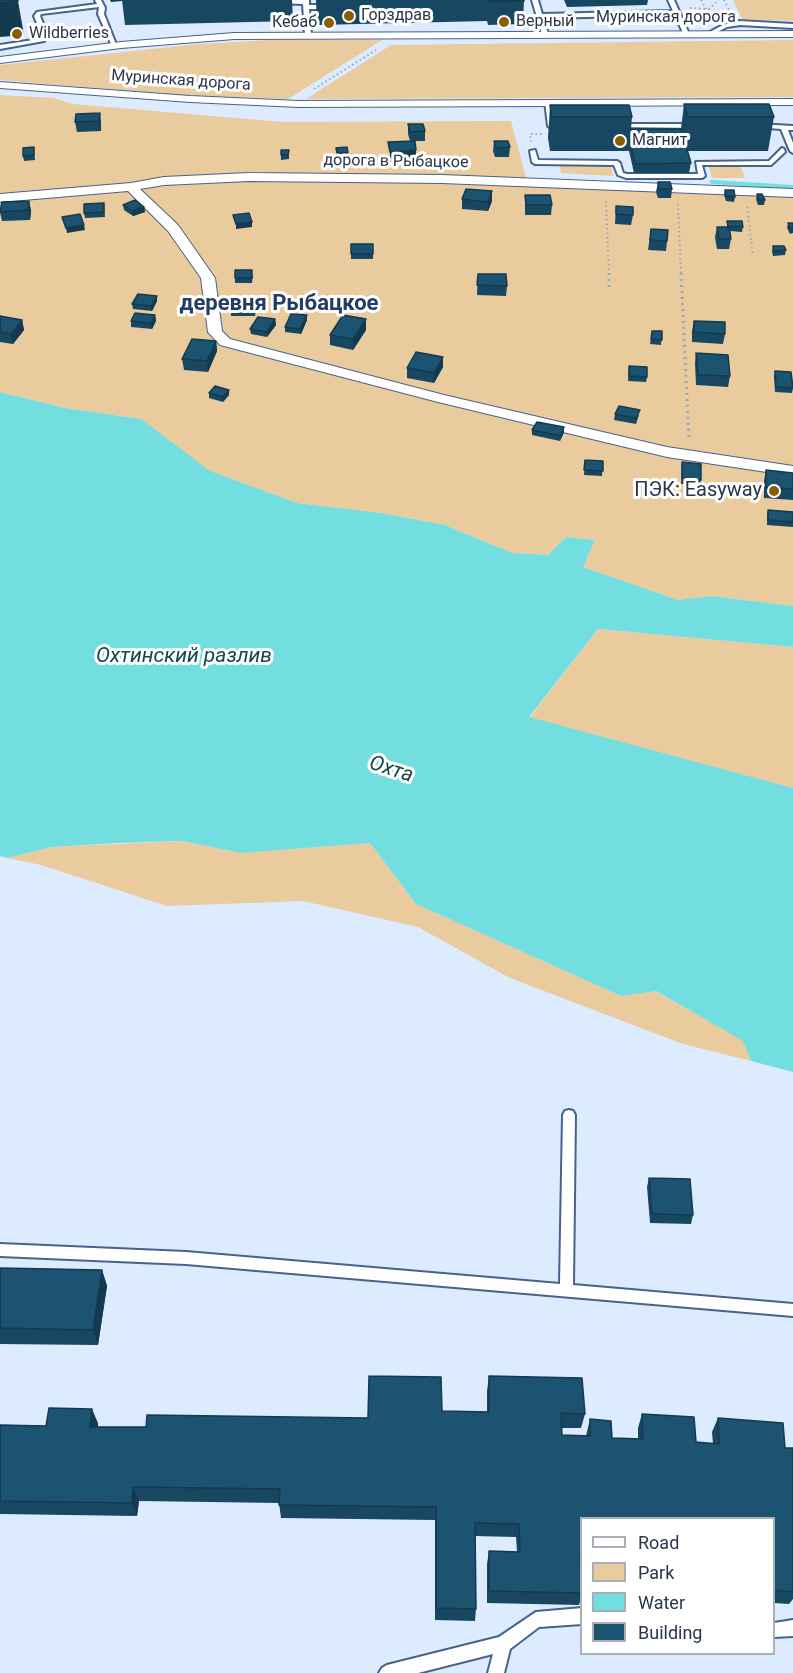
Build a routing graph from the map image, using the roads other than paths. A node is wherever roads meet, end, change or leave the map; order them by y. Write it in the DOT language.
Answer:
graph roads {
  1 [pos="535,0"];
  2 [pos="99,2"];
  3 [pos="273,3"];
  4 [pos="306,3"];
  5 [pos="340,6"];
  6 [pos="674,6"];
  7 [pos="539,16"];
  8 [pos="793,26"];
  9 [pos="545,34"];
  10 [pos="686,34"];
  11 [pos="709,34"];
  12 [pos="793,34"];
  13 [pos="308,35"];
  14 [pos="115,46"];
  15 [pos="0,47"];
  16 [pos="0,60"];
  17 [pos="0,85"];
  18 [pos="547,102"];
  19 [pos="793,102"];
  20 [pos="562,126"];
  21 [pos="606,126"];
  22 [pos="703,126"];
  23 [pos="747,126"];
  24 [pos="784,128"];
  25 [pos="793,128"];
  26 [pos="782,150"];
  27 [pos="533,151"];
  28 [pos="793,151"];
  29 [pos="131,187"];
  30 [pos="793,193"];
  31 [pos="0,198"];
  32 [pos="793,471"];
  33 [pos="569,1115"];
  34 [pos="0,1250"];
  35 [pos="566,1290"];
  36 [pos="793,1310"];
  37 [pos="580,1616"];
  38 [pos="793,1628"];
  39 [pos="775,1630"];
  40 [pos="503,1644"];
  41 [pos="387,1673"];
  42 [pos="496,1673"];
  1 -- 7 [label="lane"];
  2 -- 14 [label="lane"];
  2 -- 15 [label="lane"];
  3 -- 4 [label="lane"];
  4 -- 5 [label="lane"];
  4 -- 13 [label="lane"];
  6 -- 7 [label="lane"];
  6 -- 10 [label="lane"];
  7 -- 9 [label="lane"];
  8 -- 11 [label="lane"];
  9 -- 10 [label="street, Муринская дорога"];
  9 -- 13 [label="street, Муринская дорога"];
  10 -- 11 [label="street, Муринская дорога"];
  11 -- 12 [label="street, Муринская дорога"];
  13 -- 14 [label="street, Муринская дорога"];
  14 -- 16 [label="street, Муринская дорога"];
  17 -- 18 [label="street, Муринская дорога"];
  18 -- 19 [label="street, Муринская дорога"];
  18 -- 20 [label="lane"];
  21 -- 22 [label="lane"];
  23 -- 24 [label="lane"];
  24 -- 25 [label="lane"];
  24 -- 28 [label="lane"];
  26 -- 27 [label="lane"];
  29 -- 30 [label="street, дорога в Рыбацкое"];
  29 -- 31 [label="street, дорога в Рыбацкое"];
  29 -- 32 [label="street"];
  33 -- 35 [label="lane"];
  34 -- 35 [label="lane"];
  35 -- 36 [label="lane"];
  37 -- 40 [label="lane"];
  38 -- 39 [label="lane"];
  40 -- 41 [label="lane"];
  40 -- 42 [label="lane"];
}
